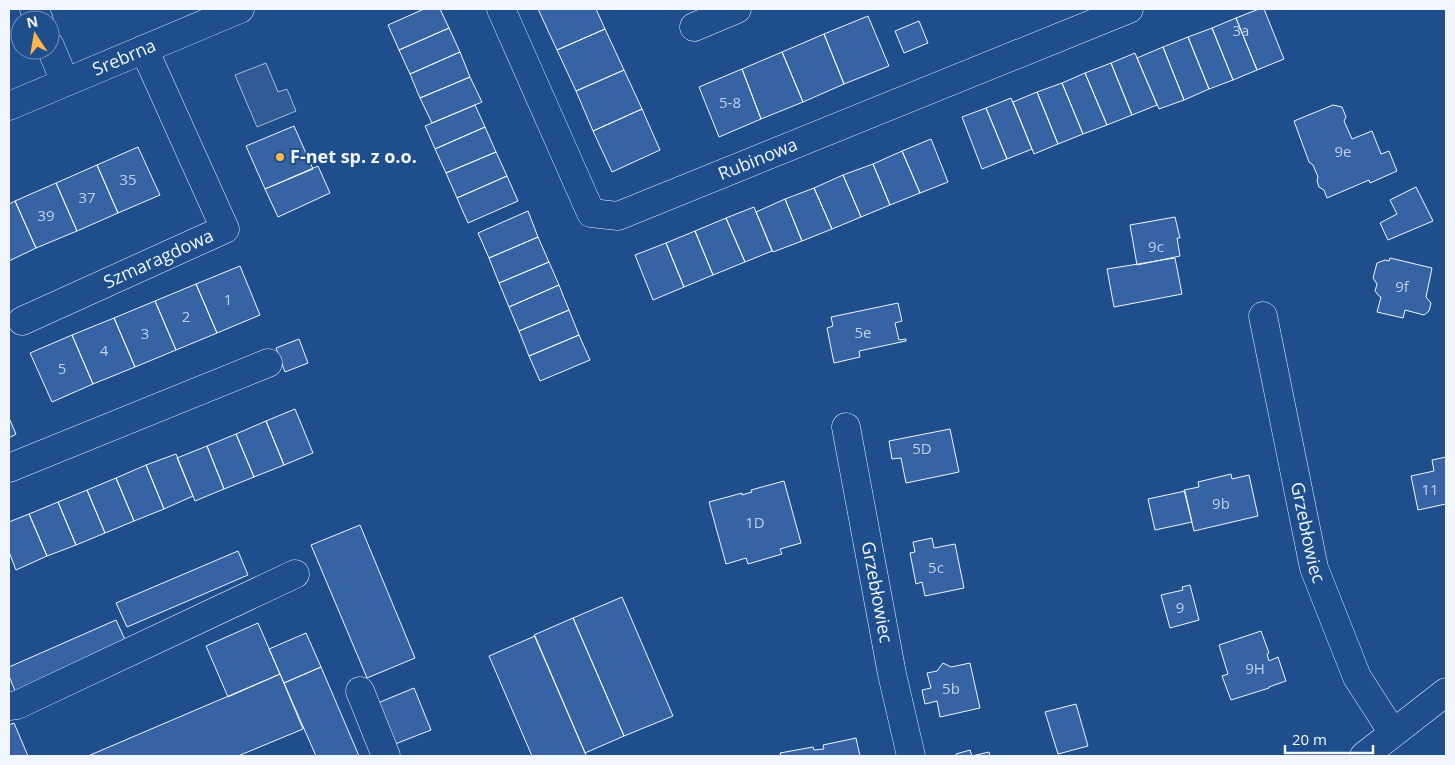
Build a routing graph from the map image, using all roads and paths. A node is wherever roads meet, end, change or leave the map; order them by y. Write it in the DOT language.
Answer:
graph roads {
  1 [pos="240,9"];
  2 [pos="501,9"];
  3 [pos="737,9"];
  4 [pos="1129,9"];
  5 [pos="694,27"];
  6 [pos="144,49"];
  7 [pos="56,60"];
  8 [pos="65,82"];
  9 [pos="9,106"];
  10 [pos="1263,316"];
  11 [pos="22,321"];
  12 [pos="268,363"];
  13 [pos="846,427"];
  14 [pos="9,468"];
  15 [pos="295,574"];
  16 [pos="360,691"];
  17 [pos="1446,692"];
  18 [pos="9,706"];
  19 [pos="1393,733"];
  20 [pos="386,756"];
  21 [pos="911,756"];
  22 [pos="1364,756"];
  1 -- 6 [label="street, Srebrna"];
  2 -- 4 [label="street, Rubinowa"];
  3 -- 5 [label="street"];
  6 -- 8 [label="street, Srebrna"];
  6 -- 11 [label="street, Szmaragdowa"];
  7 -- 8 [label="street"];
  8 -- 9 [label="street, Srebrna"];
  10 -- 19 [label="street, Grzebłowiec"];
  12 -- 14 [label="street"];
  13 -- 21 [label="street, Grzebłowiec"];
  15 -- 18 [label="street"];
  16 -- 20 [label="street"];
  17 -- 19 [label="street"];
  19 -- 22 [label="street"];
}
